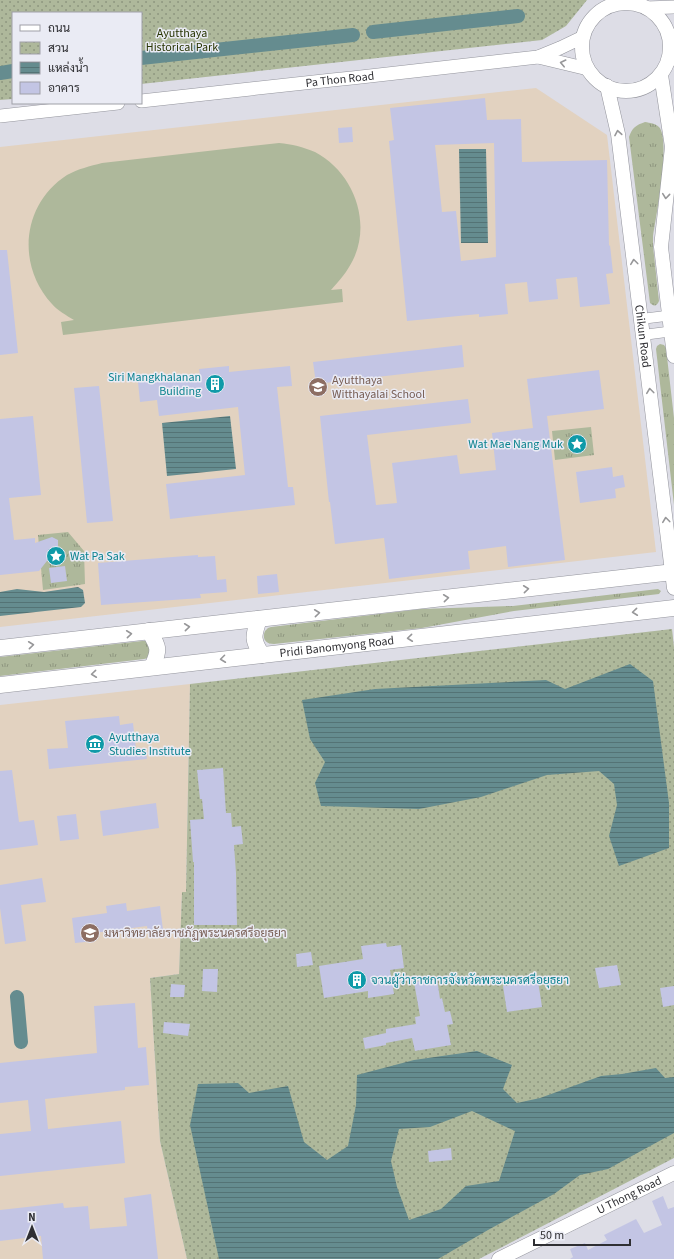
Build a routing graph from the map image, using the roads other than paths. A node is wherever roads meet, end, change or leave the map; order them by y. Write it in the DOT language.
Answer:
graph roads {
  1 [pos="641,4"];
  2 [pos="603,5"];
  3 [pos="674,7"];
  4 [pos="583,37"];
  5 [pos="538,57"];
  6 [pos="671,59"];
  7 [pos="588,69"];
  8 [pos="660,74"];
  9 [pos="607,86"];
  10 [pos="142,100"];
  11 [pos="109,104"];
  12 [pos="0,116"];
  13 [pos="672,315"];
  14 [pos="641,319"];
  15 [pos="672,331"];
  16 [pos="643,335"];
  17 [pos="674,356"];
  18 [pos="673,578"];
  19 [pos="674,608"];
  20 [pos="259,619"];
  21 [pos="149,631"];
  22 [pos="0,648"];
  23 [pos="262,655"];
  24 [pos="152,667"];
  25 [pos="0,685"];
  26 [pos="674,1173"];
  27 [pos="499,1259"];
  1 -- 2 [label="main road"];
  1 -- 3 [label="street"];
  1 -- 6 [label="main road"];
  2 -- 4 [label="main road"];
  4 -- 5 [label="street, Pa Thon Road"];
  4 -- 7 [label="main road"];
  7 -- 5 [label="street, Pa Thon Road, one-way"];
  5 -- 10 [label="street, Pa Thon Road"];
  6 -- 8 [label="main road"];
  7 -- 9 [label="main road"];
  8 -- 9 [label="main road"];
  8 -- 13 [label="main road, one-way"];
  14 -- 9 [label="main road, Chikun Road, one-way"];
  11 -- 12 [label="street"];
  13 -- 14 [label="street"];
  13 -- 15 [label="main road"];
  14 -- 16 [label="main road, Chikun Road"];
  15 -- 16 [label="street"];
  15 -- 17 [label="main road"];
  18 -- 16 [label="main road, Chikun Road, one-way"];
  20 -- 18 [label="main road, one-way"];
  19 -- 23 [label="main road, Pridi Banomyong Road, one-way"];
  21 -- 20 [label="main road, one-way"];
  20 -- 23 [label="main road"];
  22 -- 21 [label="main road, one-way"];
  21 -- 24 [label="main road"];
  23 -- 24 [label="main road, Pridi Banomyong Road, one-way"];
  24 -- 25 [label="main road, Pridi Banomyong Road, one-way"];
  26 -- 27 [label="main road, U Thong Road"];
}
